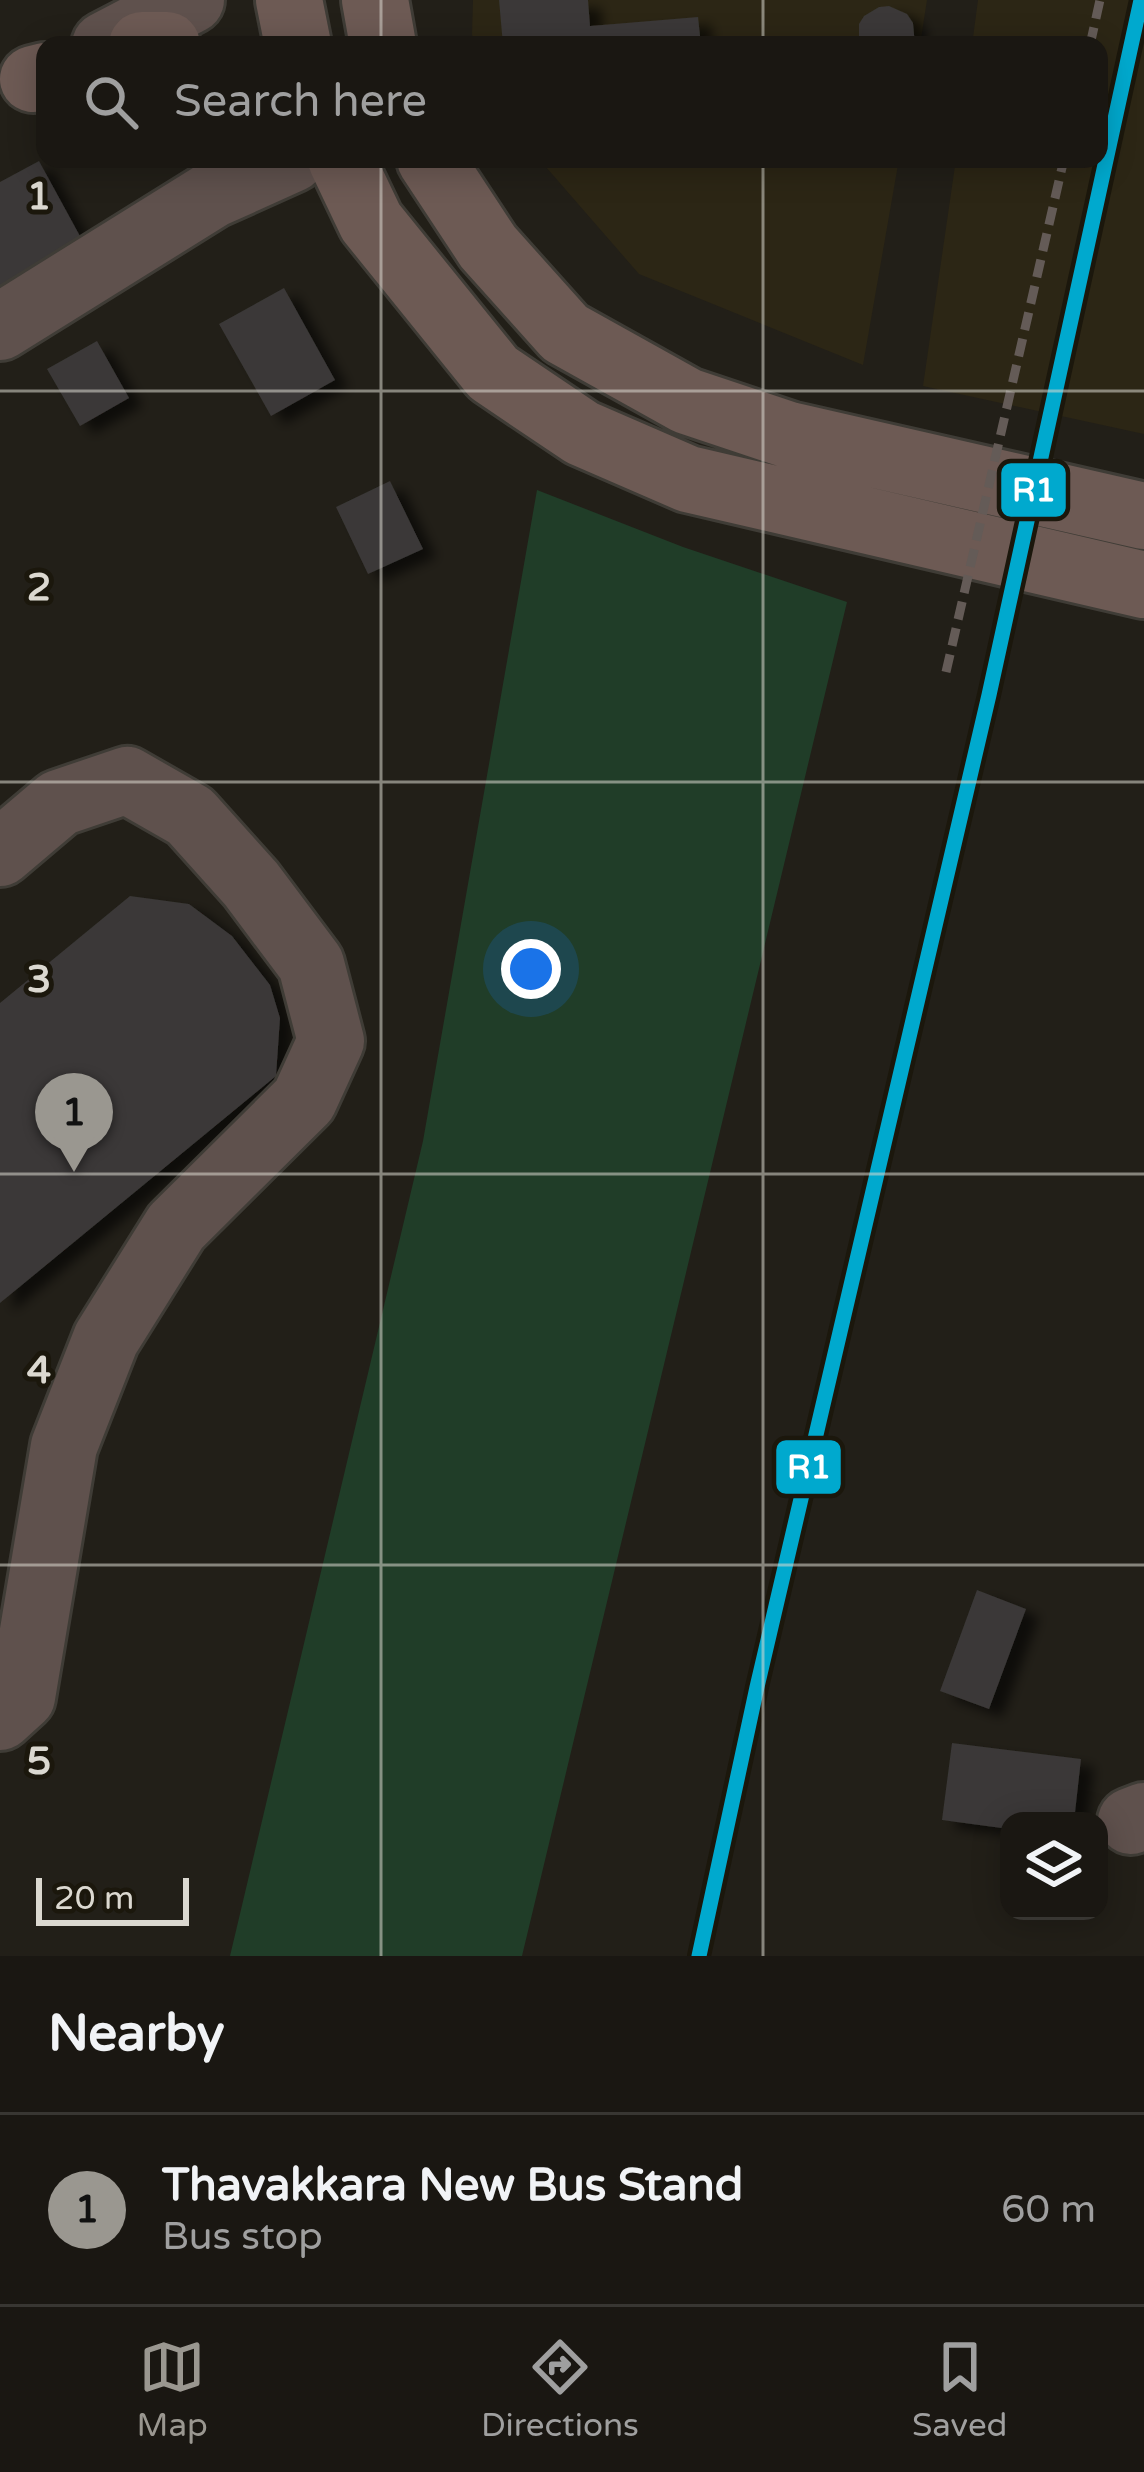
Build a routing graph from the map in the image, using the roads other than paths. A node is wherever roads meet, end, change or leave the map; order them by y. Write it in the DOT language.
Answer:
graph roads {
  1 [pos="191,0"];
  2 [pos="289,0"];
  3 [pos="375,0"];
  4 [pos="122,36"];
  5 [pos="296,36"];
  6 [pos="381,36"];
  7 [pos="272,168"];
  8 [pos="345,168"];
  9 [pos="436,168"];
  10 [pos="0,327"];
  11 [pos="1127,512"];
  12 [pos="1144,585"];
  13 [pos="0,853"];
  14 [pos="0,1717"];
  1 -- 4 [label="street"];
  2 -- 5 [label="main road"];
  3 -- 6 [label="main road"];
  7 -- 10 [label="street"];
  8 -- 12 [label="main road"];
  9 -- 11 [label="main road"];
  13 -- 14 [label="street"];
}
